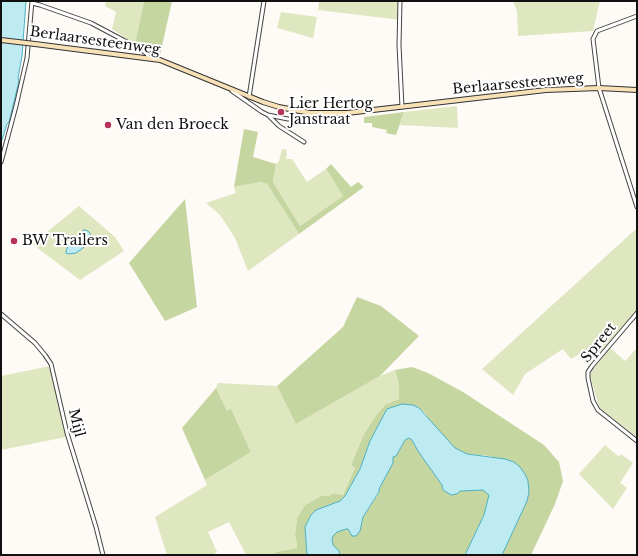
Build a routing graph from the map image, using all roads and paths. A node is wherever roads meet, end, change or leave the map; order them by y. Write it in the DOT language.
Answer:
graph roads {
  1 [pos="264,1"];
  2 [pos="400,1"];
  3 [pos="32,2"];
  4 [pos="637,16"];
  5 [pos="1,40"];
  6 [pos="149,58"];
  7 [pos="599,88"];
  8 [pos="229,89"];
  9 [pos="637,90"];
  10 [pos="249,97"];
  11 [pos="402,107"];
  12 [pos="317,113"];
  13 [pos="268,115"];
  14 [pos="304,142"];
  15 [pos="1,162"];
  16 [pos="637,207"];
  17 [pos="1,314"];
  18 [pos="637,314"];
  19 [pos="637,441"];
  20 [pos="102,555"];
  1 -- 10 [label="street"];
  2 -- 11 [label="street"];
  3 -- 6 [label="street"];
  3 -- 15 [label="street"];
  4 -- 7 [label="street"];
  5 -- 6 [label="street, Berlaarsesteenweg, bridge"];
  6 -- 8 [label="street, Berlaarsesteenweg"];
  7 -- 9 [label="street, Berlaarsesteenweg"];
  7 -- 11 [label="street, Berlaarsesteenweg"];
  7 -- 16 [label="street"];
  8 -- 10 [label="street, Berlaarsesteenweg"];
  8 -- 13 [label="street, Berlaarsesteenweg"];
  10 -- 12 [label="street, Berlaarsesteenweg"];
  11 -- 12 [label="street, Berlaarsesteenweg"];
  12 -- 13 [label="street, Berlaarsesteenweg"];
  13 -- 14 [label="street, Berlaarsesteenweg"];
  17 -- 20 [label="street, Mijl"];
  18 -- 19 [label="street, Spreet"];
}
